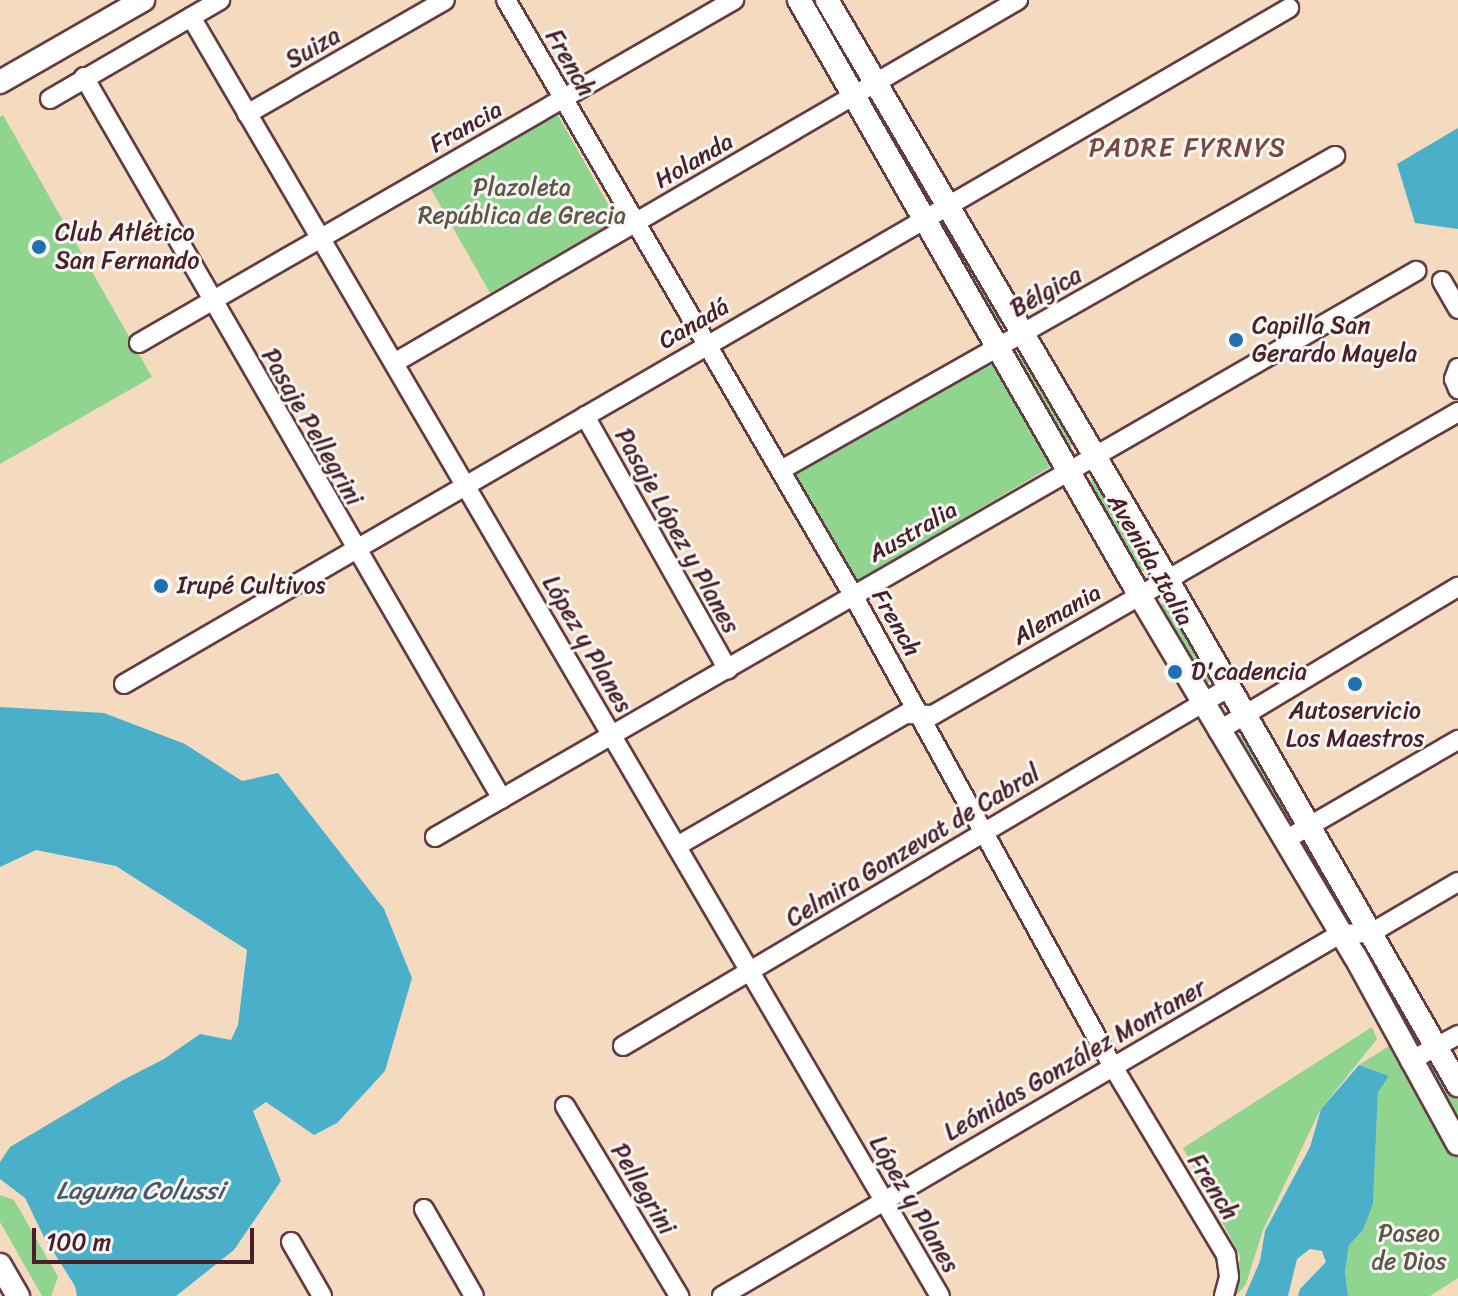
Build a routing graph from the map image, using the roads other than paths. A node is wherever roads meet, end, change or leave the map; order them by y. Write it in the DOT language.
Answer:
graph roads {
  1 [pos="143,0"];
  2 [pos="220,0"];
  3 [pos="445,0"];
  4 [pos="506,0"];
  5 [pos="734,0"];
  6 [pos="799,0"];
  7 [pos="827,0"];
  8 [pos="1018,0"];
  9 [pos="1289,8"];
  10 [pos="191,17"];
  11 [pos="84,77"];
  12 [pos="0,82"];
  13 [pos="876,82"];
  14 [pos="854,95"];
  15 [pos="563,98"];
  16 [pos="50,99"];
  17 [pos="247,114"];
  18 [pos="1335,156"];
  19 [pos="948,208"];
  20 [pos="926,221"];
  21 [pos="635,224"];
  22 [pos="321,239"];
  23 [pos="1416,271"];
  24 [pos="1442,281"];
  25 [pos="212,302"];
  26 [pos="1458,309"];
  27 [pos="1022,333"];
  28 [pos="139,343"];
  29 [pos="705,345"];
  30 [pos="996,347"];
  31 [pos="394,363"];
  32 [pos="1458,368"];
  33 [pos="1458,389"];
  34 [pos="1458,412"];
  35 [pos="585,416"];
  36 [pos="1095,458"];
  37 [pos="781,470"];
  38 [pos="1068,470"];
  39 [pos="468,486"];
  40 [pos="355,549"];
  41 [pos="1167,579"];
  42 [pos="1458,587"];
  43 [pos="853,595"];
  44 [pos="1140,596"];
  45 [pos="728,670"];
  46 [pos="124,684"];
  47 [pos="1228,688"];
  48 [pos="1202,701"];
  49 [pos="920,715"];
  50 [pos="1245,716"];
  51 [pos="1218,731"];
  52 [pos="613,736"];
  53 [pos="1458,740"];
  54 [pos="502,799"];
  55 [pos="1308,828"];
  56 [pos="983,832"];
  57 [pos="435,837"];
  58 [pos="1287,839"];
  59 [pos="677,846"];
  60 [pos="1458,882"];
  61 [pos="1371,933"];
  62 [pos="1340,934"];
  63 [pos="750,972"];
  64 [pos="1458,1035"];
  65 [pos="623,1046"];
  66 [pos="1438,1047"];
  67 [pos="1410,1061"];
  68 [pos="1112,1065"];
  69 [pos="1458,1085"];
  70 [pos="565,1106"];
  71 [pos="1458,1144"];
  72 [pos="884,1200"];
  73 [pos="424,1209"];
  74 [pos="291,1242"];
  75 [pos="0,1265"];
  76 [pos="18,1296"];
  77 [pos="322,1296"];
  78 [pos="474,1296"];
  79 [pos="679,1296"];
  80 [pos="722,1296"];
  81 [pos="940,1296"];
  82 [pos="1224,1296"];
  1 -- 12 [label="main road"];
  2 -- 10 [label="street"];
  3 -- 17 [label="street, Suiza"];
  4 -- 15 [label="street, French"];
  5 -- 15 [label="street, Francia"];
  6 -- 14 [label="main road, Avenida Italia"];
  7 -- 13 [label="main road, Avenida Italia"];
  8 -- 13 [label="street, Holanda"];
  9 -- 19 [label="street, Canadá"];
  10 -- 11 [label="street"];
  10 -- 17 [label="street, López y Planes"];
  11 -- 16 [label="street"];
  11 -- 25 [label="street, Pasaje Pellegrini"];
  13 -- 14 [label="street, Holanda"];
  13 -- 19 [label="main road, Avenida Italia"];
  14 -- 20 [label="main road, Avenida Italia"];
  14 -- 21 [label="street, Holanda"];
  15 -- 21 [label="street, French"];
  15 -- 22 [label="street, Francia"];
  17 -- 22 [label="street, López y Planes"];
  18 -- 27 [label="street, Bélgica"];
  19 -- 20 [label="street, Canadá"];
  19 -- 27 [label="main road, Avenida Italia"];
  20 -- 29 [label="street, Canadá"];
  20 -- 30 [label="main road, Avenida Italia"];
  21 -- 29 [label="street, French"];
  21 -- 31 [label="street, Holanda"];
  22 -- 25 [label="street, Francia"];
  22 -- 31 [label="street, López y Planes"];
  23 -- 36 [label="street, Australia"];
  24 -- 26 [label="street"];
  25 -- 28 [label="street, Francia"];
  25 -- 40 [label="street, Pasaje Pellegrini"];
  27 -- 30 [label="street, Bélgica"];
  27 -- 36 [label="main road, Avenida Italia"];
  29 -- 35 [label="street, Canadá"];
  29 -- 37 [label="street, French"];
  30 -- 37 [label="street, Bélgica"];
  30 -- 38 [label="main road, Avenida Italia"];
  31 -- 39 [label="street, López y Planes"];
  32 -- 33 [label="street"];
  34 -- 41 [label="street, Alemania"];
  35 -- 39 [label="street, Canadá"];
  35 -- 45 [label="street, Pasaje López y Planes"];
  36 -- 38 [label="street, Australia"];
  36 -- 41 [label="main road, Avenida Italia"];
  37 -- 43 [label="street, French"];
  38 -- 43 [label="street, Australia"];
  38 -- 44 [label="main road, Avenida Italia"];
  39 -- 40 [label="street, Canadá"];
  39 -- 52 [label="street, López y Planes"];
  40 -- 46 [label="street, Canadá"];
  40 -- 54 [label="street, Pasaje Pellegrini"];
  41 -- 44 [label="street, Alemania"];
  41 -- 47 [label="main road, Avenida Italia"];
  42 -- 50 [label="street"];
  43 -- 45 [label="street, Australia"];
  43 -- 49 [label="street, French"];
  44 -- 48 [label="main road, Avenida Italia"];
  44 -- 49 [label="street, Alemania"];
  45 -- 52 [label="street, Australia"];
  47 -- 48 [label="street, Celmira Gonzevat de Cabral"];
  47 -- 50 [label="main road, Avenida Italia"];
  48 -- 51 [label="main road, Avenida Italia"];
  48 -- 56 [label="street, Celmira Gonzevat de Cabral"];
  49 -- 56 [label="street, French"];
  49 -- 59 [label="street, Alemania"];
  50 -- 51 [label="street"];
  50 -- 55 [label="main road, Avenida Italia"];
  51 -- 58 [label="main road, Avenida Italia"];
  52 -- 54 [label="street, Australia"];
  52 -- 59 [label="street, López y Planes"];
  53 -- 55 [label="street"];
  54 -- 57 [label="street, Australia"];
  55 -- 58 [label="street"];
  55 -- 61 [label="main road, Avenida Italia"];
  56 -- 63 [label="street, Celmira Gonzevat de Cabral"];
  56 -- 68 [label="street, French"];
  58 -- 62 [label="main road, Avenida Italia"];
  59 -- 63 [label="street, López y Planes"];
  60 -- 61 [label="street, Leónidas González Montaner"];
  61 -- 62 [label="street, Leónidas González Montaner"];
  61 -- 66 [label="main road, Avenida Italia"];
  62 -- 67 [label="main road, Avenida Italia"];
  62 -- 68 [label="street, Leónidas González Montaner"];
  63 -- 65 [label="street, Celmira Gonzevat de Cabral"];
  63 -- 72 [label="street, López y Planes"];
  64 -- 66 [label="street"];
  66 -- 67 [label="street"];
  66 -- 69 [label="main road, Avenida Italia"];
  67 -- 71 [label="main road, Avenida Italia"];
  68 -- 72 [label="street, Leónidas González Montaner"];
  68 -- 82 [label="street, French"];
  70 -- 79 [label="street, Pellegrini"];
  72 -- 80 [label="street, Leónidas González Montaner"];
  72 -- 81 [label="street, López y Planes"];
  73 -- 78 [label="street"];
  74 -- 77 [label="street"];
  75 -- 76 [label="main road"];
}
